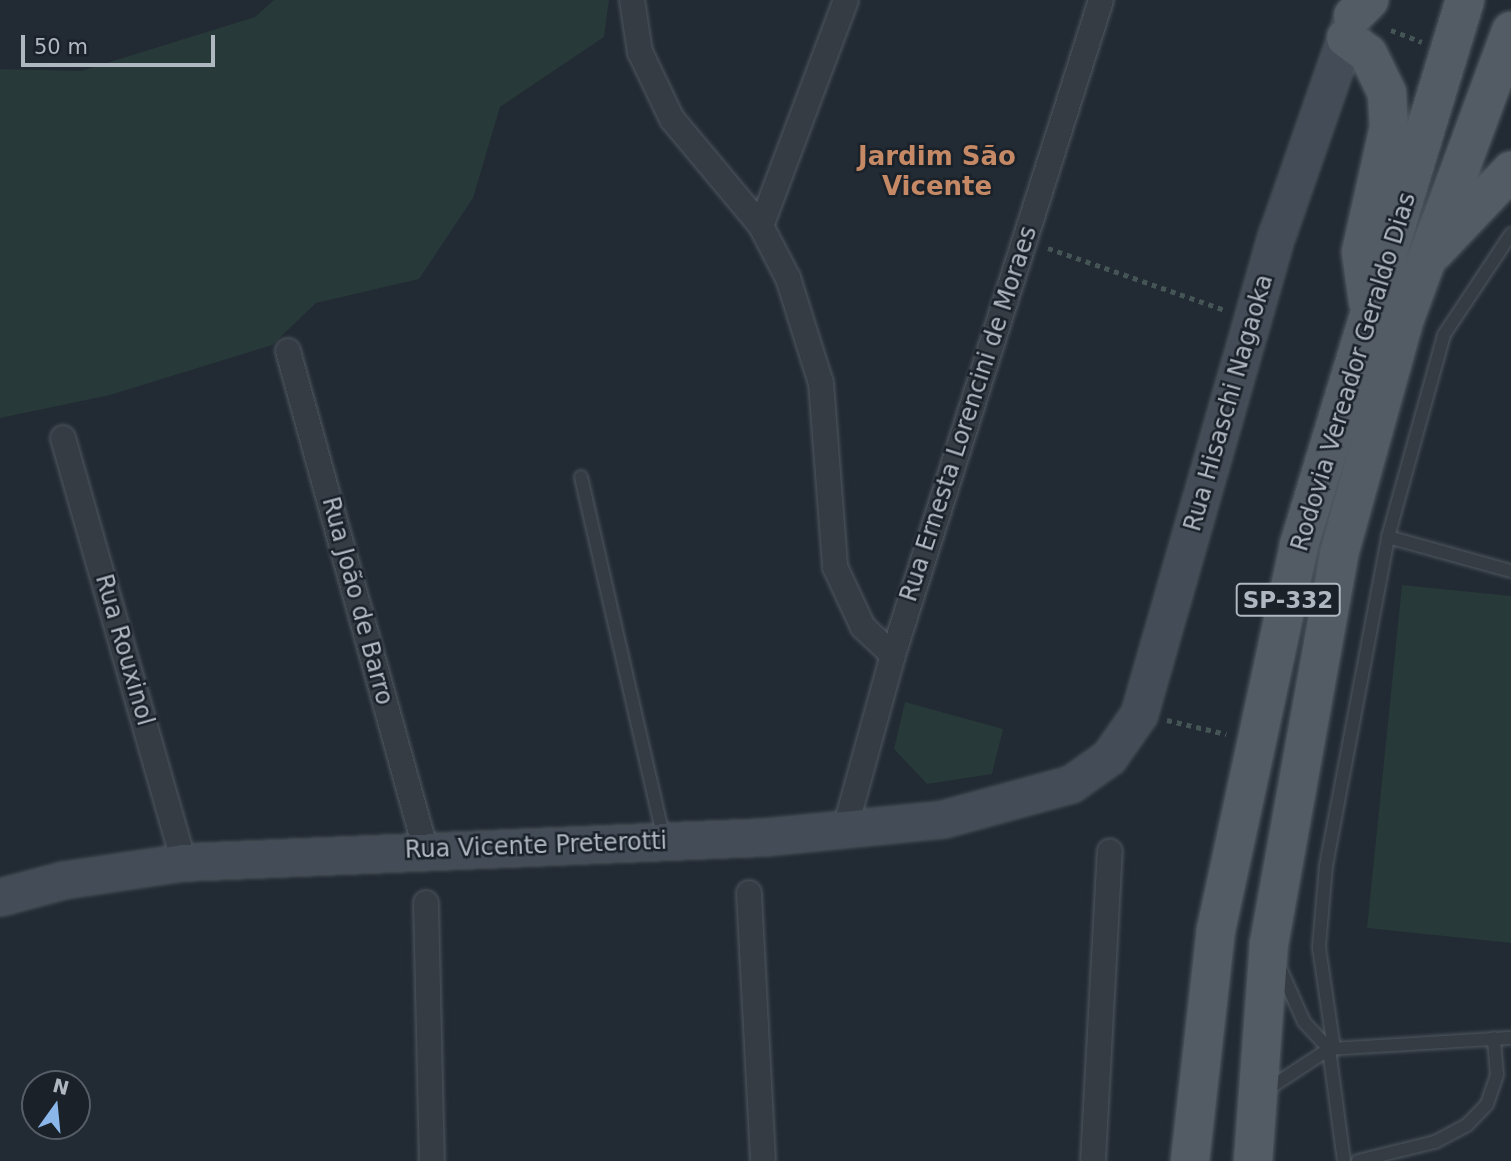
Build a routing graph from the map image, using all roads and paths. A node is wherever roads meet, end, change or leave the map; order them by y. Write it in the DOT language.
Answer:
graph roads {
  1 [pos="632,0"];
  2 [pos="846,0"];
  3 [pos="1101,0"];
  4 [pos="1465,0"];
  5 [pos="1356,14"];
  6 [pos="1511,31"];
  7 [pos="1452,54"];
  8 [pos="1511,171"];
  9 [pos="761,226"];
  10 [pos="1511,234"];
  11 [pos="1024,240"];
  12 [pos="1423,264"];
  13 [pos="1371,310"];
  14 [pos="1252,320"];
  15 [pos="288,351"];
  16 [pos="63,438"];
  17 [pos="581,477"];
  18 [pos="1388,537"];
  19 [pos="1511,571"];
  20 [pos="893,655"];
  21 [pos="1139,714"];
  22 [pos="1258,742"];
  23 [pos="1071,784"];
  24 [pos="845,829"];
  25 [pos="665,842"];
  26 [pos="426,851"];
  27 [pos="1110,851"];
  28 [pos="184,862"];
  29 [pos="749,893"];
  30 [pos="0,897"];
  31 [pos="426,903"];
  32 [pos="1269,944"];
  33 [pos="1494,1038"];
  34 [pos="1511,1038"];
  35 [pos="1332,1049"];
  36 [pos="1256,1104"];
  37 [pos="432,1161"];
  38 [pos="764,1161"];
  39 [pos="1093,1161"];
  40 [pos="1190,1161"];
  41 [pos="1253,1161"];
  42 [pos="1268,1161"];
  43 [pos="1344,1161"];
  44 [pos="1358,1161"];
  1 -- 9 [label="street"];
  2 -- 9 [label="street"];
  3 -- 11 [label="street, Rua Ernesta Lorencini de Moraes"];
  4 -- 7 [label="main road, Rodovia Vereador Geraldo Dias / SP-332"];
  5 -- 7 [label="path"];
  5 -- 13 [label="main road"];
  5 -- 14 [label="street, Rua Hisaschi Nagaoka"];
  6 -- 12 [label="main road, Rodovia Vereador Geraldo Dias / SP-332"];
  7 -- 13 [label="main road, Rodovia Vereador Geraldo Dias / SP-332"];
  8 -- 12 [label="main road"];
  9 -- 20 [label="street"];
  10 -- 18 [label="lane"];
  11 -- 14 [label="path"];
  11 -- 20 [label="street, Rua Ernesta Lorencini de Moraes"];
  12 -- 32 [label="main road, Rodovia Vereador Geraldo Dias / SP-332"];
  13 -- 22 [label="main road, Rodovia Vereador Geraldo Dias / SP-332"];
  14 -- 21 [label="street, Rua Hisaschi Nagaoka"];
  15 -- 26 [label="street, Rua João de Barro"];
  16 -- 28 [label="street, Rua Rouxinol"];
  17 -- 25 [label="lane"];
  18 -- 19 [label="lane"];
  18 -- 35 [label="lane"];
  20 -- 24 [label="street, Rua Ernesta Lorencini de Moraes"];
  21 -- 22 [label="path"];
  21 -- 23 [label="street, Rua Hisaschi Nagaoka"];
  22 -- 40 [label="main road, Rodovia Vereador Geraldo Dias / SP-332"];
  23 -- 24 [label="street, Rua Vicente Preterotti"];
  24 -- 25 [label="street, Rua Vicente Preterotti"];
  25 -- 26 [label="street, Rua Vicente Preterotti"];
  26 -- 28 [label="street, Rua Vicente Preterotti"];
  27 -- 39 [label="street"];
  28 -- 30 [label="street, Rua Vicente Preterotti"];
  29 -- 38 [label="street"];
  31 -- 37 [label="street"];
  32 -- 35 [label="lane"];
  32 -- 36 [label="main road, Rodovia Vereador Geraldo Dias / SP-332"];
  33 -- 34 [label="lane"];
  33 -- 35 [label="lane"];
  33 -- 44 [label="lane"];
  35 -- 36 [label="lane"];
  35 -- 43 [label="lane"];
  36 -- 41 [label="main road, Rodovia Vereador Geraldo Dias / SP-332"];
  36 -- 42 [label="street"];
}
